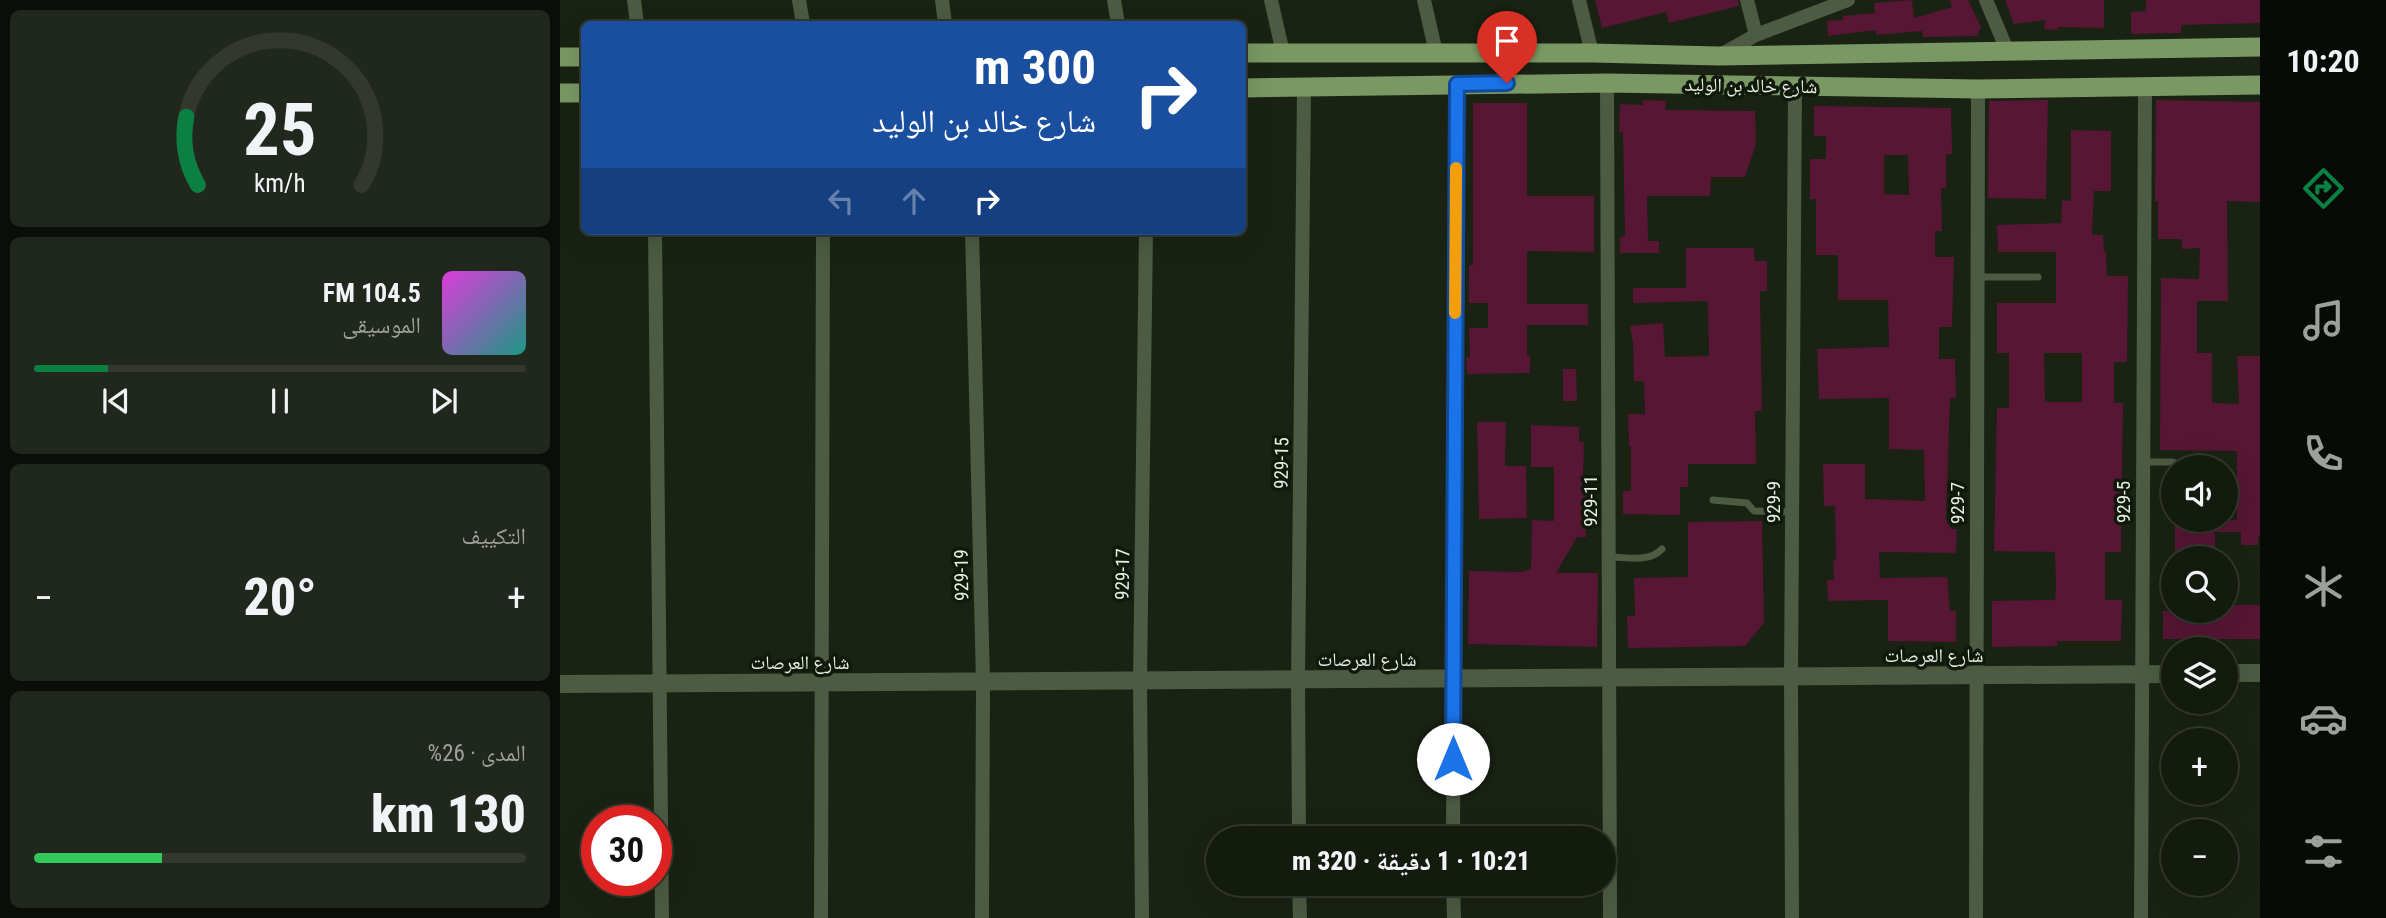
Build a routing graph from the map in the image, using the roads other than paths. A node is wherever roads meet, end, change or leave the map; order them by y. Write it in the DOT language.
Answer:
graph roads {
  1 [pos="634,0"];
  2 [pos="799,0"];
  3 [pos="942,0"];
  4 [pos="1114,0"];
  5 [pos="1271,0"];
  6 [pos="1424,0"];
  7 [pos="1578,0"];
  8 [pos="1747,0"];
  9 [pos="1848,0"];
  10 [pos="1986,0"];
  11 [pos="637,21"];
  12 [pos="802,21"];
  13 [pos="945,21"];
  14 [pos="1118,21"];
  15 [pos="1756,35"];
  16 [pos="2260,47"];
  17 [pos="2007,50"];
  18 [pos="1246,53"];
  19 [pos="1283,53"];
  20 [pos="1436,53"];
  21 [pos="1592,53"];
  22 [pos="1719,56"];
  23 [pos="560,57"];
  24 [pos="581,57"];
  25 [pos="1607,83"];
  26 [pos="1457,84"];
  27 [pos="2260,85"];
  28 [pos="1796,86"];
  29 [pos="2145,87"];
  30 [pos="1246,88"];
  31 [pos="1304,88"];
  32 [pos="1978,89"];
  33 [pos="560,93"];
  34 [pos="581,93"];
  35 [pos="655,235"];
  36 [pos="824,235"];
  37 [pos="972,235"];
  38 [pos="1146,235"];
  39 [pos="1977,277"];
  40 [pos="2038,277"];
  41 [pos="2142,461"];
  42 [pos="2161,462"];
  43 [pos="1713,500"];
  44 [pos="1792,512"];
  45 [pos="1662,549"];
  46 [pos="1610,557"];
  47 [pos="2238,673"];
  48 [pos="2260,673"];
  49 [pos="2161,674"];
  50 [pos="2141,675"];
  51 [pos="1975,676"];
  52 [pos="1791,677"];
  53 [pos="1609,678"];
  54 [pos="1452,679"];
  55 [pos="1298,680"];
  56 [pos="1140,681"];
  57 [pos="982,682"];
  58 [pos="821,683"];
  59 [pos="560,684"];
  60 [pos="660,684"];
  61 [pos="1299,826"];
  62 [pos="1453,826"];
  63 [pos="1300,896"];
  64 [pos="1453,896"];
  65 [pos="662,918"];
  66 [pos="821,918"];
  67 [pos="982,918"];
  68 [pos="1142,918"];
  69 [pos="1300,918"];
  70 [pos="1454,918"];
  71 [pos="1610,918"];
  72 [pos="1792,918"];
  73 [pos="1976,918"];
  74 [pos="2141,918"];
  1 -- 11 [label="street"];
  2 -- 12 [label="street"];
  3 -- 13 [label="street"];
  4 -- 14 [label="street"];
  5 -- 19 [label="street"];
  6 -- 20 [label="street"];
  7 -- 21 [label="street"];
  8 -- 15 [label="street"];
  9 -- 15 [label="street"];
  10 -- 17 [label="street"];
  15 -- 22 [label="street"];
  16 -- 17 [label="main road, شارع خالد بن الوليد"];
  17 -- 22 [label="main road, شارع خالد بن الوليد"];
  18 -- 19 [label="main road, شارع خالد بن الوليد"];
  19 -- 20 [label="main road, شارع خالد بن الوليد"];
  20 -- 21 [label="main road, شارع خالد بن الوليد"];
  21 -- 22 [label="main road, شارع خالد بن الوليد"];
  23 -- 24 [label="main road"];
  25 -- 26 [label="main road, شارع خالد بن الوليد"];
  25 -- 28 [label="main road, شارع خالد بن الوليد"];
  25 -- 46 [label="street, 929-11"];
  26 -- 31 [label="main road, شارع خالد بن الوليد"];
  26 -- 54 [label="street"];
  27 -- 29 [label="main road, شارع خالد بن الوليد"];
  28 -- 32 [label="main road, شارع خالد بن الوليد"];
  28 -- 44 [label="street, 929-9"];
  29 -- 32 [label="main road, شارع خالد بن الوليد"];
  29 -- 41 [label="street, 929-5"];
  30 -- 31 [label="main road, شارع خالد بن الوليد"];
  31 -- 55 [label="street, 929-15"];
  32 -- 39 [label="street, 929-7"];
  33 -- 34 [label="main road"];
  35 -- 60 [label="street"];
  36 -- 58 [label="street"];
  37 -- 57 [label="street, 929-19"];
  38 -- 56 [label="street, 929-17"];
  39 -- 40 [label="lane"];
  39 -- 51 [label="street, 929-7"];
  41 -- 42 [label="lane"];
  41 -- 50 [label="street, 929-5"];
  43 -- 44 [label="lane"];
  44 -- 52 [label="street, 929-9"];
  45 -- 46 [label="lane"];
  46 -- 53 [label="street, 929-11"];
  47 -- 48 [label="street"];
  49 -- 50 [label="street, شارع العرصات"];
  50 -- 51 [label="street, شارع العرصات"];
  50 -- 74 [label="street, 929-5"];
  51 -- 52 [label="street, شارع العرصات"];
  51 -- 73 [label="street, 929-7"];
  52 -- 53 [label="street, شارع العرصات"];
  52 -- 72 [label="street, 929-9"];
  53 -- 54 [label="street, شارع العرصات"];
  53 -- 71 [label="street, 929-11"];
  54 -- 55 [label="street, شارع العرصات"];
  54 -- 62 [label="street"];
  55 -- 56 [label="street, شارع العرصات"];
  55 -- 61 [label="street, 929-15"];
  56 -- 57 [label="street, شارع العرصات"];
  56 -- 68 [label="street, 929-17"];
  57 -- 58 [label="street, شارع العرصات"];
  57 -- 67 [label="street, 929-19"];
  58 -- 60 [label="street, شارع العرصات"];
  58 -- 66 [label="street"];
  59 -- 60 [label="street, شارع العرصات"];
  60 -- 65 [label="street"];
  63 -- 69 [label="street"];
  64 -- 70 [label="street"];
}
